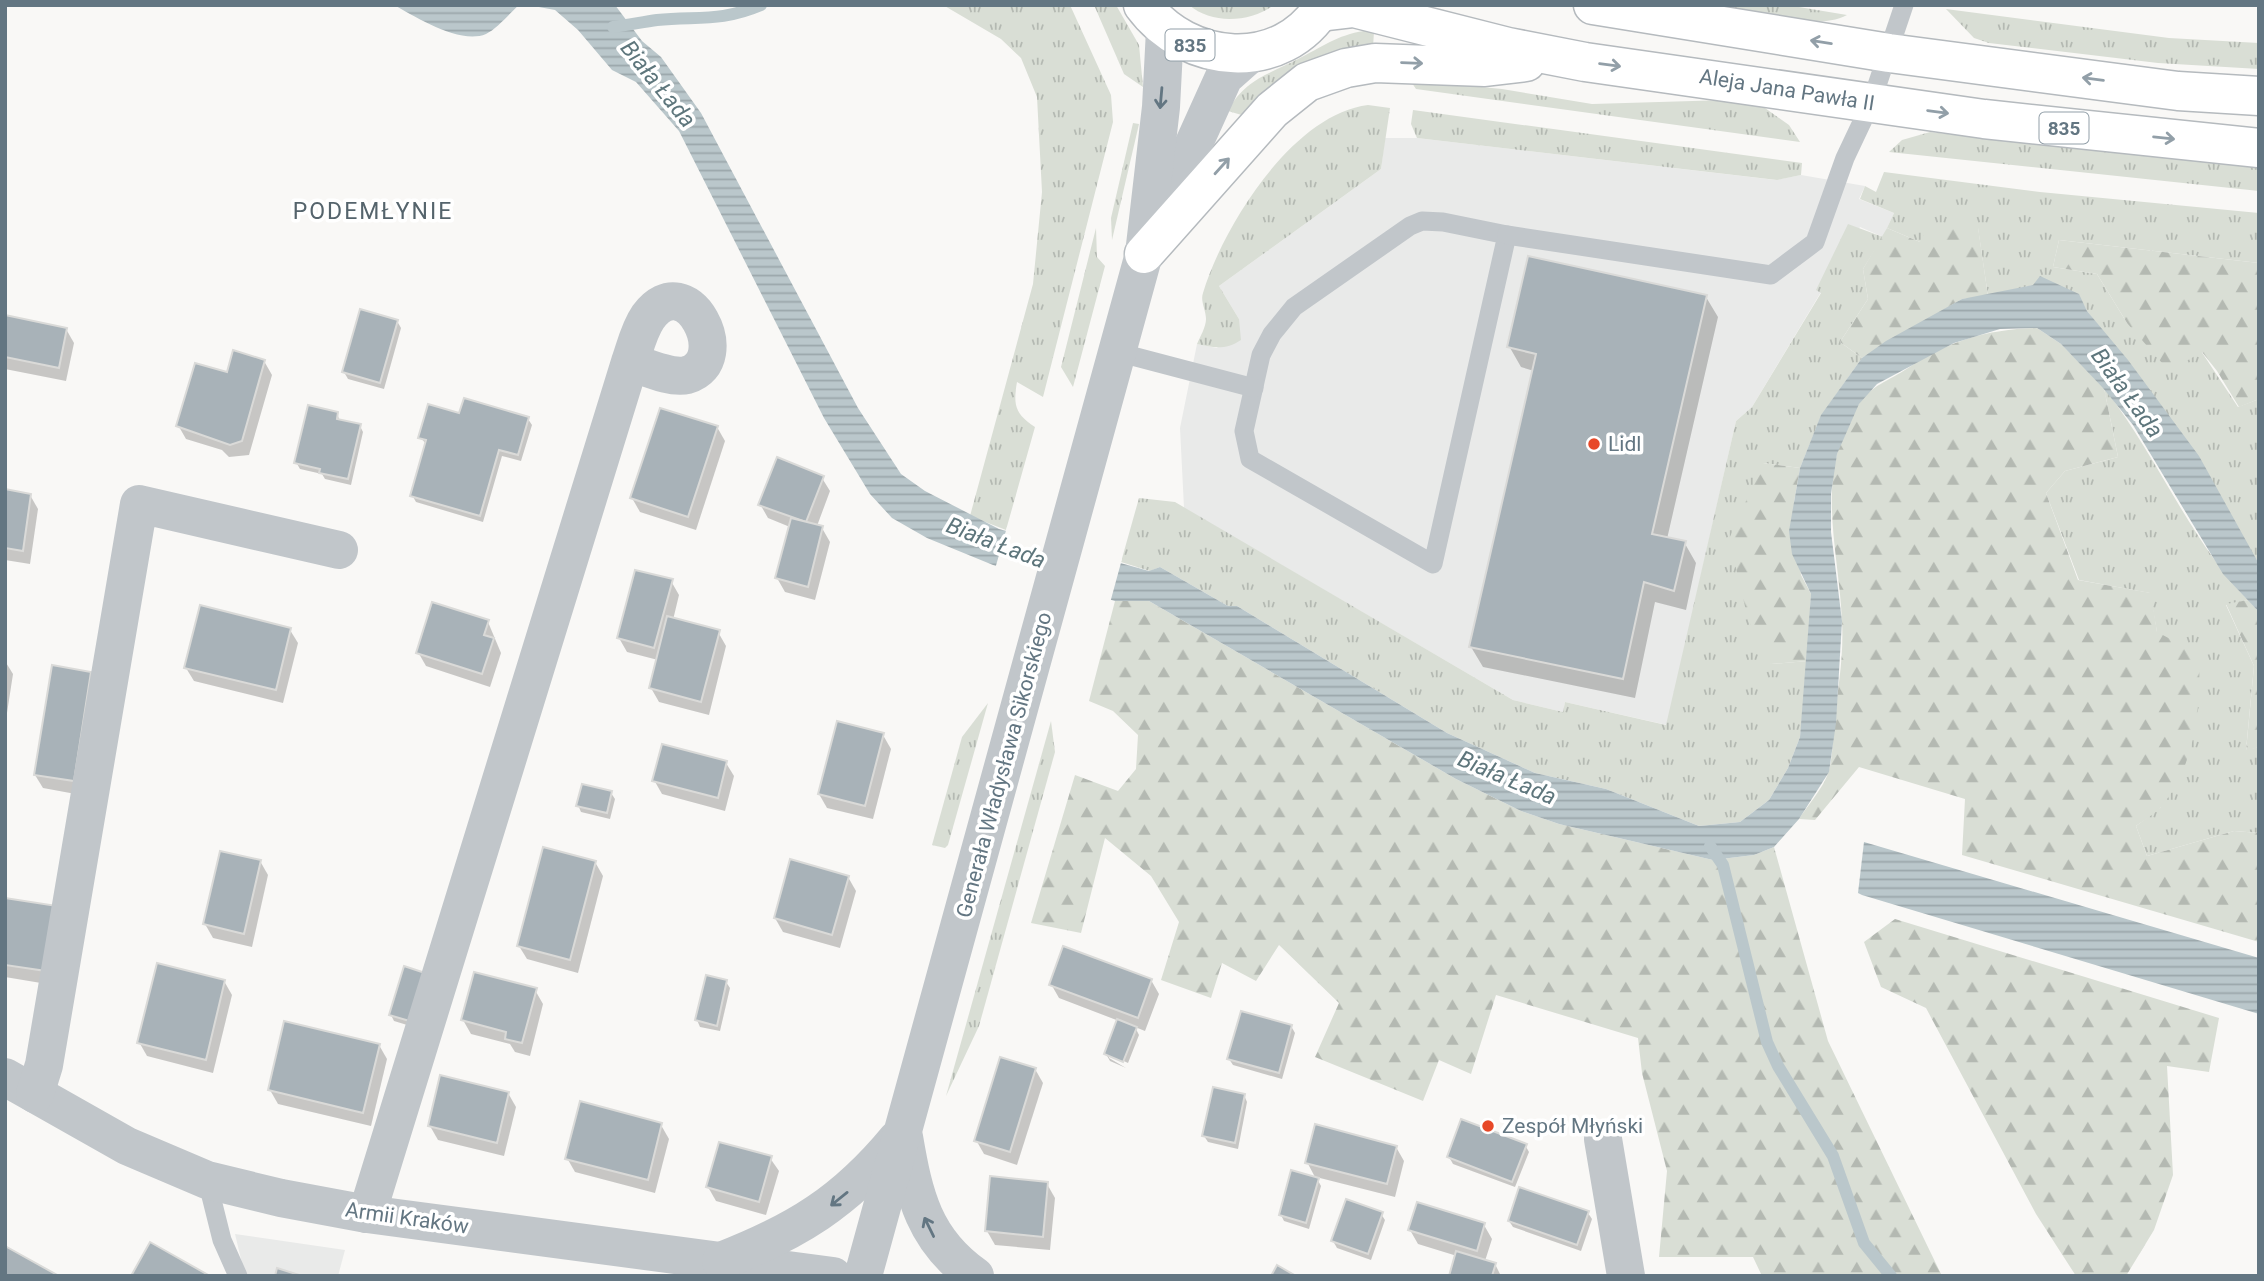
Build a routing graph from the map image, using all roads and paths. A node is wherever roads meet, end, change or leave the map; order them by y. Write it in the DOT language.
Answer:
graph roads {
  1 [pos="1593,5"];
  2 [pos="1904,5"];
  3 [pos="1322,8"];
  4 [pos="1154,18"];
  5 [pos="1251,53"];
  6 [pos="1889,53"];
  7 [pos="1552,56"];
  8 [pos="2259,96"];
  9 [pos="1871,103"];
  10 [pos="2259,148"];
  11 [pos="1507,234"];
  12 [pos="1144,254"];
  13 [pos="1117,352"];
  14 [pos="630,362"];
  15 [pos="1254,388"];
  16 [pos="340,550"];
  17 [pos="20,1086"];
  18 [pos="903,1132"];
  19 [pos="1603,1139"];
  20 [pos="207,1180"];
  21 [pos="367,1214"];
  22 [pos="730,1268"];
  23 [pos="238,1276"];
  24 [pos="833,1276"];
  25 [pos="863,1276"];
  26 [pos="975,1276"];
  27 [pos="1626,1276"];
  6 -- 1 [label="main road, one-way"];
  2 -- 6 [label="lane"];
  3 -- 5 [label="main road, 835"];
  3 -- 7 [label="main road, Aleja Jana Pawła II / 835"];
  4 -- 5 [label="main road, 835"];
  4 -- 12 [label="street, Generała Władysława Sikorskiego, one-way"];
  5 -- 12 [label="street, Generała Władysława Sikorskiego"];
  8 -- 6 [label="main road, one-way"];
  6 -- 9 [label="lane"];
  7 -- 9 [label="main road, Aleja Jana Pawła II / 835, one-way"];
  12 -- 7 [label="main road, one-way"];
  9 -- 10 [label="main road, Aleja Jana Pawła II / 835, one-way"];
  9 -- 11 [label="lane"];
  11 -- 15 [label="lane"];
  11 -- 15 [label="lane"];
  12 -- 13 [label="street, Generała Władysława Sikorskiego"];
  13 -- 15 [label="lane"];
  13 -- 18 [label="street, Generała Władysława Sikorskiego"];
  14 -- 21 [label="street"];
  16 -- 17 [label="street"];
  17 -- 20 [label="street, Armii Kraków"];
  18 -- 22 [label="street, one-way"];
  18 -- 25 [label="street, Generała Władysława Sikorskiego"];
  26 -- 18 [label="street, one-way"];
  19 -- 27 [label="street"];
  20 -- 21 [label="street, Armii Kraków"];
  20 -- 23 [label="lane"];
  21 -- 22 [label="street, Armii Kraków"];
  22 -- 24 [label="street, Armii Kraków"];
}
